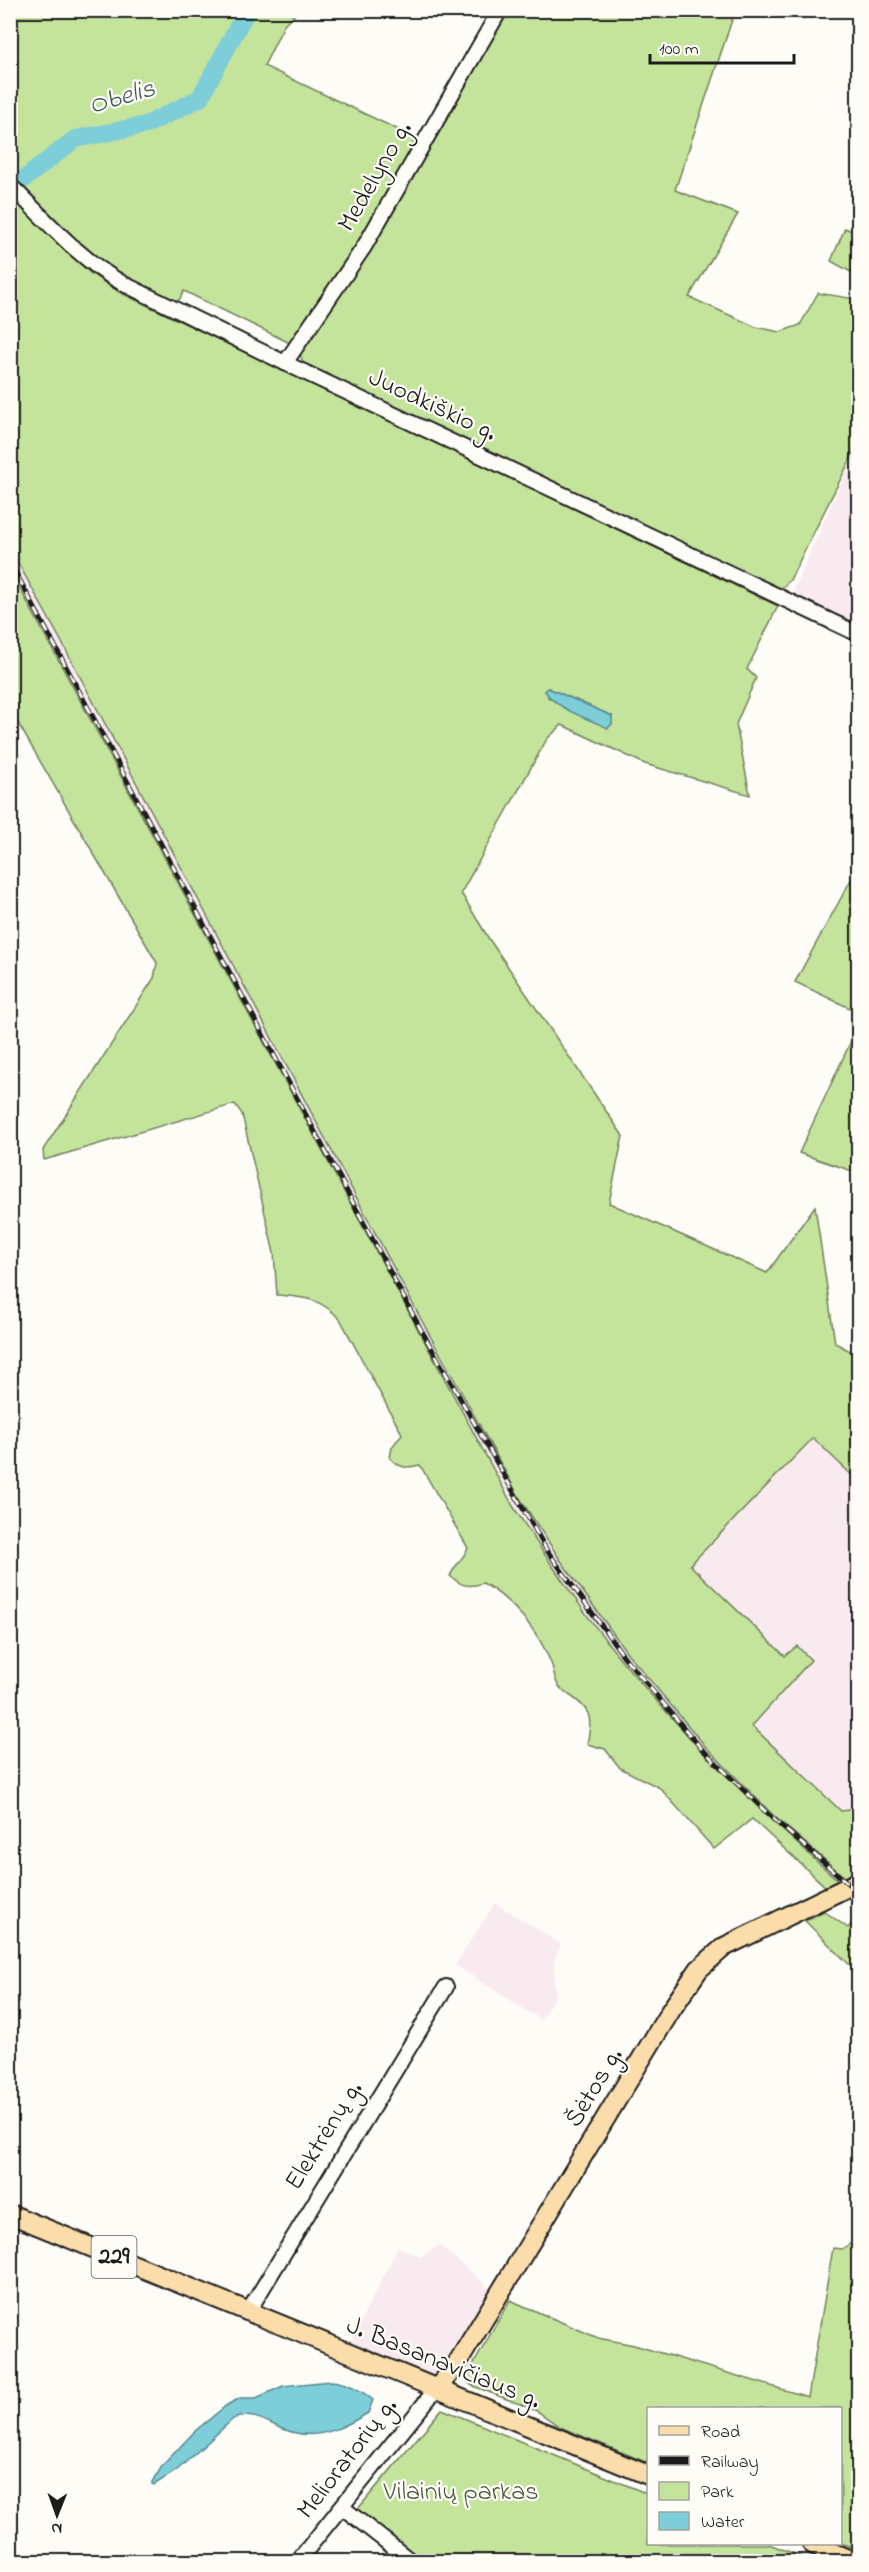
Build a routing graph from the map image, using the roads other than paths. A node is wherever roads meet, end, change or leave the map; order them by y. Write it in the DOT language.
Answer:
graph roads {
  1 [pos="500,10"];
  2 [pos="10,185"];
  3 [pos="285,363"];
  4 [pos="858,634"];
  5 [pos="858,1882"];
  6 [pos="446,1987"];
  7 [pos="10,2214"];
  8 [pos="248,2312"];
  9 [pos="437,2388"];
  10 [pos="647,2475"];
  11 [pos="342,2507"];
  12 [pos="814,2545"];
  13 [pos="297,2562"];
  14 [pos="412,2562"];
  15 [pos="855,2562"];
  1 -- 3 [label="street, Medelyno g."];
  2 -- 3 [label="street, Juodkiškio g."];
  3 -- 4 [label="street, Juodkiškio g."];
  5 -- 9 [label="main road, Šėtos g."];
  6 -- 8 [label="street, Elektrėnų g."];
  7 -- 8 [label="main road, J. Basanavičiaus g. / 229"];
  8 -- 9 [label="main road, J. Basanavičiaus g. / 229"];
  9 -- 10 [label="main road, J. Basanavičiaus g. / 229"];
  9 -- 11 [label="street, Melioratorių g."];
  11 -- 13 [label="street, Melioratorių g."];
  11 -- 14 [label="street"];
  12 -- 15 [label="main road"];
}
